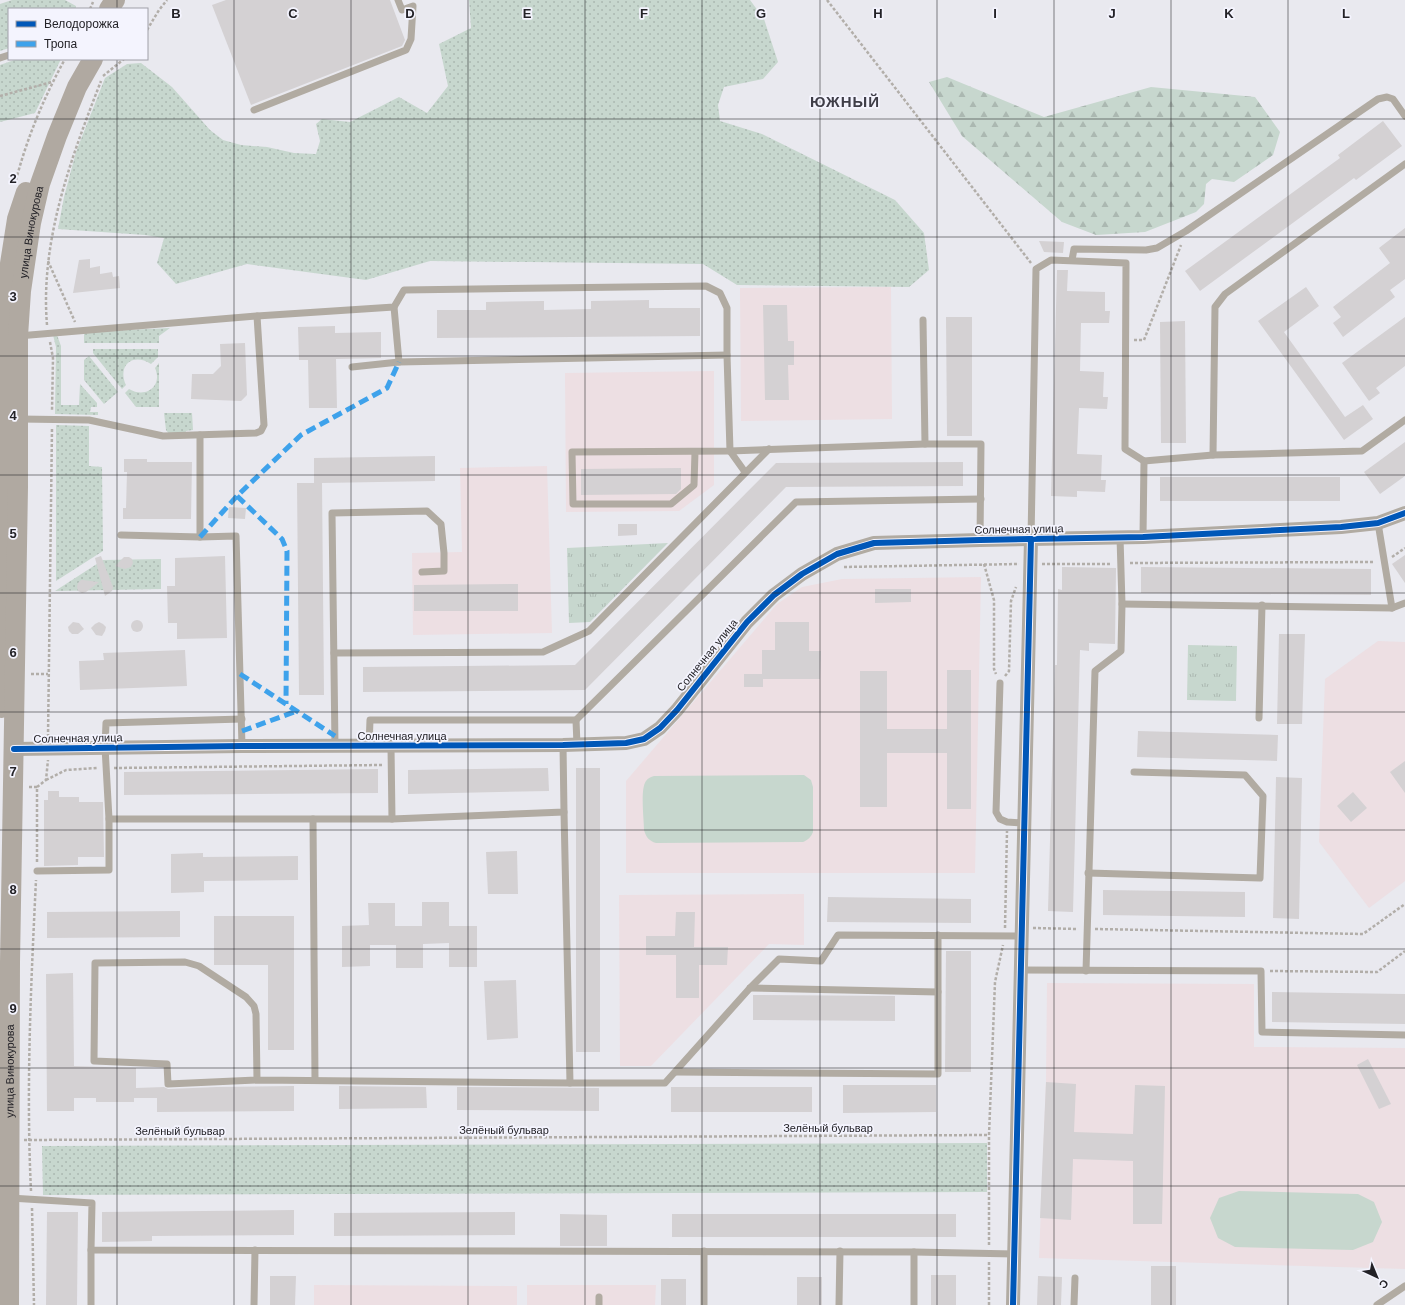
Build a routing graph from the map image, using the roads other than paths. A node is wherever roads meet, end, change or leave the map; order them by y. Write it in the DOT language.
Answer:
graph roads {
  1 [pos="115,0"];
  2 [pos="398,0"];
  3 [pos="101,6"];
  4 [pos="79,60"];
  5 [pos="92,60"];
  6 [pos="254,110"];
  7 [pos="1405,116"];
  8 [pos="1405,164"];
  9 [pos="1072,260"];
  10 [pos="9,289"];
  11 [pos="394,307"];
  12 [pos="257,316"];
  13 [pos="923,320"];
  14 [pos="10,344"];
  15 [pos="727,355"];
  16 [pos="399,362"];
  17 [pos="352,367"];
  18 [pos="18,418"];
  19 [pos="1405,420"];
  20 [pos="200,435"];
  21 [pos="925,444"];
  22 [pos="769,449"];
  23 [pos="730,451"];
  24 [pos="695,452"];
  25 [pos="1214,455"];
  26 [pos="1144,461"];
  27 [pos="745,472"];
  28 [pos="981,499"];
  29 [pos="1405,513"];
  30 [pos="1378,523"];
  31 [pos="121,535"];
  32 [pos="200,537"];
  33 [pos="1120,537"];
  34 [pos="1144,537"];
  35 [pos="1031,539"];
  36 [pos="980,540"];
  37 [pos="422,572"];
  38 [pos="1405,603"];
  39 [pos="1122,604"];
  40 [pos="1262,606"];
  41 [pos="1392,608"];
  42 [pos="334,653"];
  43 [pos="1000,683"];
  44 [pos="6,693"];
  45 [pos="1259,718"];
  46 [pos="242,719"];
  47 [pos="576,720"];
  48 [pos="563,745"];
  49 [pos="577,745"];
  50 [pos="242,746"];
  51 [pos="336,746"];
  52 [pos="369,746"];
  53 [pos="391,746"];
  54 [pos="105,747"];
  55 [pos="8,749"];
  56 [pos="1134,772"];
  57 [pos="564,812"];
  58 [pos="313,819"];
  59 [pos="392,819"];
  60 [pos="109,820"];
  61 [pos="1024,823"];
  62 [pos="37,871"];
  63 [pos="1088,873"];
  64 [pos="1022,932"];
  65 [pos="938,935"];
  66 [pos="5,962"];
  67 [pos="1021,970"];
  68 [pos="1086,971"];
  69 [pos="750,988"];
  70 [pos="938,992"];
  71 [pos="1405,1035"];
  72 [pos="676,1072"];
  73 [pos="257,1080"];
  74 [pos="315,1080"];
  75 [pos="570,1083"];
  76 [pos="7,1186"];
  77 [pos="91,1250"];
  78 [pos="255,1250"];
  79 [pos="704,1251"];
  80 [pos="840,1251"];
  81 [pos="914,1252"];
  82 [pos="1014,1254"];
  83 [pos="0,1259"];
  84 [pos="1075,1278"];
  85 [pos="1405,1286"];
  86 [pos="599,1297"];
  87 [pos="9,1305"];
  88 [pos="91,1305"];
  89 [pos="254,1305"];
  90 [pos="599,1305"];
  91 [pos="704,1305"];
  92 [pos="839,1305"];
  93 [pos="914,1305"];
  94 [pos="1013,1305"];
  95 [pos="1074,1305"];
  96 [pos="1377,1305"];
  1 -- 3 [label="main road"];
  2 -- 6 [label="lane"];
  4 -- 10 [label="main road, улица Винокурова"];
  5 -- 10 [label="main road, улица Винокурова"];
  7 -- 9 [label="lane"];
  8 -- 25 [label="lane"];
  9 -- 26 [label="lane"];
  9 -- 35 [label="lane"];
  10 -- 14 [label="main road, улица Винокурова"];
  11 -- 12 [label="lane"];
  11 -- 15 [label="lane"];
  11 -- 16 [label="lane"];
  12 -- 14 [label="lane"];
  12 -- 20 [label="lane"];
  13 -- 21 [label="lane"];
  14 -- 18 [label="main road, улица Винокурова"];
  14 -- 44 [label="main road, улица Винокурова"];
  15 -- 16 [label="lane"];
  15 -- 23 [label="lane"];
  16 -- 17 [label="lane"];
  18 -- 20 [label="lane"];
  18 -- 44 [label="main road, улица Винокурова"];
  19 -- 25 [label="lane"];
  20 -- 32 [label="lane"];
  21 -- 22 [label="lane"];
  21 -- 28 [label="lane"];
  22 -- 23 [label="lane"];
  22 -- 27 [label="lane"];
  23 -- 24 [label="lane"];
  23 -- 27 [label="lane"];
  24 -- 24 [label="lane"];
  25 -- 26 [label="lane"];
  26 -- 34 [label="lane"];
  27 -- 42 [label="lane"];
  28 -- 36 [label="lane"];
  28 -- 47 [label="lane"];
  29 -- 30 [label="street, Солнечная улица"];
  30 -- 34 [label="street, Солнечная улица"];
  30 -- 41 [label="lane"];
  31 -- 32 [label="lane"];
  32 -- 46 [label="lane"];
  33 -- 34 [label="street, Солнечная улица"];
  33 -- 35 [label="street, Солнечная улица"];
  33 -- 39 [label="lane"];
  35 -- 36 [label="street, Солнечная улица"];
  35 -- 61 [label="street"];
  36 -- 49 [label="street, Солнечная улица"];
  37 -- 42 [label="lane"];
  38 -- 41 [label="lane"];
  39 -- 40 [label="lane"];
  39 -- 63 [label="lane"];
  40 -- 41 [label="lane"];
  40 -- 45 [label="lane"];
  42 -- 51 [label="lane"];
  43 -- 61 [label="lane"];
  44 -- 55 [label="main road, улица Винокурова"];
  46 -- 50 [label="lane"];
  46 -- 54 [label="lane"];
  47 -- 49 [label="lane"];
  47 -- 52 [label="lane"];
  48 -- 49 [label="street, Солнечная улица"];
  48 -- 53 [label="street, Солнечная улица"];
  48 -- 57 [label="lane"];
  50 -- 51 [label="street, Солнечная улица"];
  50 -- 54 [label="street, Солнечная улица"];
  51 -- 52 [label="street, Солнечная улица"];
  52 -- 53 [label="street, Солнечная улица"];
  53 -- 59 [label="lane"];
  54 -- 55 [label="street, Солнечная улица"];
  54 -- 60 [label="lane"];
  55 -- 66 [label="main road, улица Винокурова"];
  56 -- 63 [label="lane"];
  57 -- 59 [label="lane"];
  57 -- 75 [label="lane"];
  58 -- 59 [label="lane"];
  58 -- 60 [label="lane"];
  58 -- 74 [label="lane"];
  60 -- 62 [label="lane"];
  61 -- 64 [label="street"];
  63 -- 68 [label="lane"];
  64 -- 65 [label="lane"];
  64 -- 67 [label="street"];
  65 -- 69 [label="lane"];
  65 -- 70 [label="lane"];
  66 -- 76 [label="main road, улица Винокурова"];
  67 -- 68 [label="lane"];
  67 -- 82 [label="street"];
  68 -- 71 [label="lane"];
  69 -- 70 [label="lane"];
  69 -- 72 [label="lane"];
  70 -- 72 [label="lane"];
  72 -- 75 [label="lane"];
  73 -- 73 [label="lane"];
  73 -- 74 [label="lane"];
  74 -- 75 [label="lane"];
  76 -- 77 [label="lane"];
  76 -- 83 [label="main road, улица Винокурова"];
  76 -- 87 [label="main road, улица Винокурова"];
  77 -- 78 [label="lane"];
  77 -- 88 [label="lane"];
  78 -- 79 [label="lane"];
  78 -- 89 [label="lane"];
  79 -- 80 [label="lane"];
  79 -- 91 [label="lane"];
  80 -- 81 [label="lane"];
  80 -- 92 [label="lane"];
  81 -- 82 [label="lane"];
  81 -- 93 [label="lane"];
  82 -- 94 [label="street"];
  84 -- 95 [label="lane"];
  85 -- 96 [label="lane"];
  86 -- 90 [label="lane"];
}
